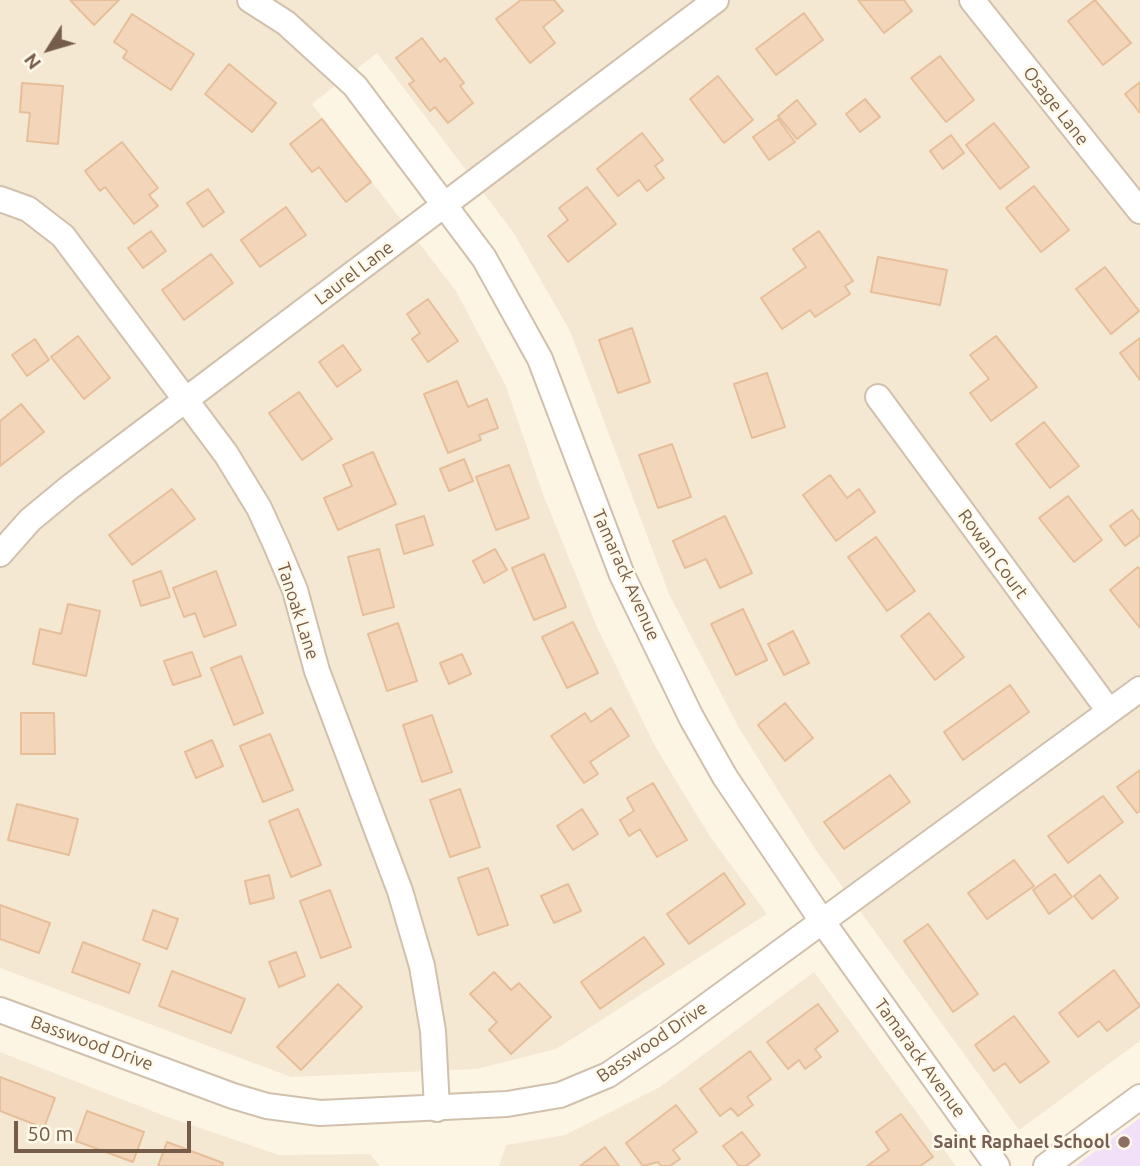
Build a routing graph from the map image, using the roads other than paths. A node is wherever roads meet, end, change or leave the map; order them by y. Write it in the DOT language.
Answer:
graph roads {
  1 [pos="250,0"];
  2 [pos="716,0"];
  3 [pos="972,0"];
  4 [pos="0,199"];
  5 [pos="445,204"];
  6 [pos="1140,211"];
  7 [pos="878,397"];
  8 [pos="186,401"];
  9 [pos="0,554"];
  10 [pos="1140,689"];
  11 [pos="1109,711"];
  12 [pos="822,921"];
  13 [pos="0,1010"];
  14 [pos="1140,1097"];
  15 [pos="437,1109"];
  16 [pos="997,1166"];
  17 [pos="1046,1166"];
  1 -- 5 [label="street, Tamarack Avenue"];
  2 -- 5 [label="street, Laurel Lane"];
  3 -- 6 [label="street, Osage Lane"];
  4 -- 8 [label="street, Tanoak Lane"];
  5 -- 8 [label="street, Laurel Lane"];
  5 -- 12 [label="street, Tamarack Avenue"];
  7 -- 11 [label="street, Rowan Court"];
  8 -- 9 [label="street, Laurel Lane"];
  8 -- 15 [label="street, Tanoak Lane"];
  10 -- 11 [label="street, Basswood Drive"];
  11 -- 12 [label="street, Basswood Drive"];
  12 -- 15 [label="street, Basswood Drive"];
  12 -- 16 [label="street, Tamarack Avenue"];
  13 -- 15 [label="street, Basswood Drive"];
  14 -- 17 [label="street"];
}
